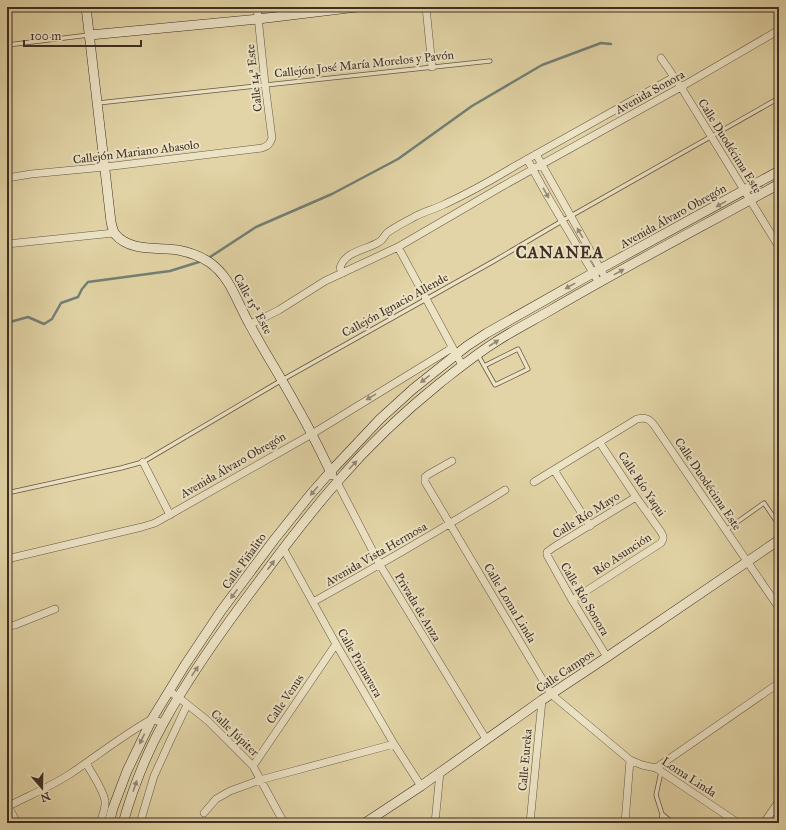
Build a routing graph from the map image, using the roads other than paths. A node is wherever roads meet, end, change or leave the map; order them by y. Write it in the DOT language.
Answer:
graph roads {
  1 [pos="86,7"];
  2 [pos="257,7"];
  3 [pos="357,7"];
  4 [pos="426,7"];
  5 [pos="258,19"];
  6 [pos="779,30"];
  7 [pos="90,35"];
  8 [pos="7,45"];
  9 [pos="661,58"];
  10 [pos="490,61"];
  11 [pos="432,67"];
  12 [pos="674,77"];
  13 [pos="265,84"];
  14 [pos="681,87"];
  15 [pos="779,98"];
  16 [pos="97,103"];
  17 [pos="711,136"];
  18 [pos="268,146"];
  19 [pos="536,154"];
  20 [pos="526,159"];
  21 [pos="542,165"];
  22 [pos="105,167"];
  23 [pos="533,170"];
  24 [pos="779,171"];
  25 [pos="7,178"];
  26 [pos="779,184"];
  27 [pos="744,190"];
  28 [pos="750,200"];
  29 [pos="571,217"];
  30 [pos="562,221"];
  31 [pos="114,233"];
  32 [pos="7,244"];
  33 [pos="398,247"];
  34 [pos="779,247"];
  35 [pos="597,271"];
  36 [pos="343,273"];
  37 [pos="602,281"];
  38 [pos="426,299"];
  39 [pos="249,325"];
  40 [pos="454,352"];
  41 [pos="477,354"];
  42 [pos="462,365"];
  43 [pos="484,366"];
  44 [pos="282,380"];
  45 [pos="312,434"];
  46 [pos="600,442"];
  47 [pos="452,461"];
  48 [pos="143,462"];
  49 [pos="554,470"];
  50 [pos="330,471"];
  51 [pos="337,482"];
  52 [pos="534,482"];
  53 [pos="505,490"];
  54 [pos="7,493"];
  55 [pos="636,497"];
  56 [pos="170,515"];
  57 [pos="450,524"];
  58 [pos="590,526"];
  59 [pos="779,526"];
  60 [pos="726,530"];
  61 [pos="664,539"];
  62 [pos="779,540"];
  63 [pos="7,548"];
  64 [pos="283,548"];
  65 [pos="547,552"];
  66 [pos="8,559"];
  67 [pos="748,562"];
  68 [pos="380,565"];
  69 [pos="572,600"];
  70 [pos="313,602"];
  71 [pos="779,608"];
  72 [pos="55,609"];
  73 [pos="7,626"];
  74 [pos="336,644"];
  75 [pos="607,657"];
  76 [pos="779,683"];
  77 [pos="169,691"];
  78 [pos="551,694"];
  79 [pos="178,698"];
  80 [pos="542,700"];
  81 [pos="187,705"];
  82 [pos="152,719"];
  83 [pos="163,723"];
  84 [pos="486,739"];
  85 [pos="394,744"];
  86 [pos="630,760"];
  87 [pos="86,763"];
  88 [pos="253,766"];
  89 [pos="659,769"];
  90 [pos="440,772"];
  91 [pos="260,780"];
  92 [pos="421,786"];
  93 [pos="779,802"];
  94 [pos="7,806"];
  95 [pos="204,813"];
  96 [pos="662,814"];
  97 [pos="17,823"];
  98 [pos="100,823"];
  99 [pos="109,823"];
  100 [pos="123,823"];
  101 [pos="140,823"];
  102 [pos="284,823"];
  103 [pos="365,823"];
  104 [pos="435,823"];
  105 [pos="530,823"];
  106 [pos="625,823"];
  107 [pos="661,823"];
  108 [pos="673,823"];
  109 [pos="738,823"];
  110 [pos="764,823"];
  1 -- 7 [label="main road"];
  2 -- 5 [label="street, Calle 14ª Este"];
  3 -- 5 [label="main road"];
  4 -- 11 [label="street"];
  5 -- 7 [label="main road"];
  5 -- 13 [label="street, Calle 14ª Este"];
  6 -- 14 [label="street, Avenida Sonora"];
  7 -- 8 [label="lane"];
  7 -- 16 [label="main road"];
  9 -- 12 [label="street, Calle Duodécima Este"];
  10 -- 11 [label="lane, Callejón José María Morelos y Pavón"];
  11 -- 13 [label="lane, Callejón José María Morelos y Pavón"];
  12 -- 14 [label="street, Calle Duodécima Este"];
  12 -- 19 [label="street, Avenida Sonora"];
  13 -- 16 [label="lane, Callejón José María Morelos y Pavón"];
  13 -- 18 [label="street, Calle 14ª Este"];
  14 -- 17 [label="street, Calle Duodécima Este"];
  14 -- 21 [label="street, Avenida Sonora"];
  15 -- 17 [label="lane, Callejón Ignacio Allende"];
  16 -- 22 [label="main road"];
  17 -- 27 [label="street, Calle Duodécima Este"];
  17 -- 29 [label="lane, Callejón Ignacio Allende"];
  18 -- 22 [label="street, Callejón Mariano Abasolo"];
  19 -- 20 [label="street, Avenida Sonora"];
  19 -- 21 [label="street"];
  20 -- 23 [label="street"];
  20 -- 36 [label="street, Avenida Sonora"];
  21 -- 23 [label="street, Avenida Sonora"];
  21 -- 29 [label="street"];
  22 -- 25 [label="street, Callejón Mariano Abasolo"];
  22 -- 31 [label="main road"];
  23 -- 30 [label="street, one-way"];
  23 -- 33 [label="street, Avenida Sonora"];
  24 -- 27 [label="main road, Avenida Álvaro Obregón"];
  26 -- 28 [label="main road, Avenida Álvaro Obregón"];
  27 -- 28 [label="street, Calle Duodécima Este"];
  27 -- 35 [label="main road, Avenida Álvaro Obregón, one-way"];
  28 -- 34 [label="street, Calle Duodécima Este"];
  37 -- 28 [label="main road, Avenida Álvaro Obregón, one-way"];
  29 -- 30 [label="lane, Callejón Ignacio Allende"];
  35 -- 29 [label="street, one-way"];
  30 -- 35 [label="street"];
  30 -- 38 [label="lane, Callejón Ignacio Allende"];
  31 -- 32 [label="street"];
  31 -- 39 [label="main road, Calle 15ª Este"];
  33 -- 36 [label="street"];
  33 -- 38 [label="street"];
  35 -- 37 [label="street"];
  35 -- 40 [label="main road, Avenida Álvaro Obregón, one-way"];
  36 -- 39 [label="street"];
  41 -- 37 [label="main road, Avenida Álvaro Obregón, one-way"];
  38 -- 40 [label="street"];
  38 -- 44 [label="lane, Callejón Ignacio Allende"];
  39 -- 44 [label="main road, Calle 15ª Este"];
  40 -- 42 [label="street"];
  40 -- 45 [label="street, Avenida Álvaro Obregón, one-way"];
  40 -- 50 [label="main road, Calle Piñalito, one-way"];
  41 -- 42 [label="main road, Avenida Álvaro Obregón"];
  41 -- 43 [label="lane"];
  51 -- 42 [label="main road, Calle Piñalito, one-way"];
  43 -- 43 [label="lane"];
  44 -- 45 [label="main road, Calle 15ª Este"];
  44 -- 48 [label="lane, Callejón Ignacio Allende"];
  45 -- 50 [label="main road, Calle 15ª Este"];
  45 -- 56 [label="street, Avenida Álvaro Obregón"];
  46 -- 49 [label="street"];
  46 -- 55 [label="street, Calle Río Yaqui"];
  46 -- 60 [label="street, Calle Duodécima Este"];
  47 -- 57 [label="street, Calle Loma Linda"];
  48 -- 54 [label="lane, Callejón Ignacio Allende"];
  48 -- 56 [label="street"];
  49 -- 52 [label="street"];
  49 -- 58 [label="street"];
  50 -- 51 [label="main road, Calle 15ª Este"];
  50 -- 77 [label="main road, Calle Piñalito, one-way"];
  51 -- 64 [label="main road, Calle Piñalito"];
  51 -- 68 [label="street, Privada de Anza"];
  53 -- 57 [label="street, Avenida Vista Hermosa"];
  55 -- 58 [label="street, Calle Río Mayo"];
  55 -- 61 [label="street, Calle Río Yaqui"];
  56 -- 66 [label="street, Avenida Álvaro Obregón"];
  57 -- 68 [label="street, Avenida Vista Hermosa"];
  57 -- 78 [label="street, Calle Loma Linda"];
  58 -- 65 [label="street, Calle Río Mayo"];
  59 -- 60 [label="lane"];
  60 -- 67 [label="street, Calle Duodécima Este"];
  61 -- 69 [label="street, Río Asunción"];
  62 -- 67 [label="main road, Calle Campos"];
  63 -- 66 [label="street"];
  64 -- 70 [label="street, Calle Primavera"];
  79 -- 64 [label="main road, Calle Piñalito, one-way"];
  65 -- 69 [label="street, Calle Río Sonora"];
  67 -- 71 [label="street, Calle Duodécima Este"];
  67 -- 75 [label="main road, Calle Campos"];
  68 -- 70 [label="street, Avenida Vista Hermosa"];
  68 -- 84 [label="street, Privada de Anza"];
  69 -- 75 [label="street, Calle Río Sonora"];
  70 -- 74 [label="street, Calle Primavera"];
  72 -- 73 [label="street"];
  74 -- 85 [label="street, Calle Primavera"];
  74 -- 88 [label="street, Calle Venus"];
  75 -- 78 [label="main road, Calle Campos"];
  76 -- 89 [label="street"];
  77 -- 79 [label="street, Calle Júpiter"];
  77 -- 82 [label="main road, Calle Piñalito"];
  78 -- 80 [label="main road, Calle Campos"];
  78 -- 86 [label="street, Loma Linda"];
  79 -- 81 [label="street, Calle Júpiter"];
  79 -- 83 [label="main road, Calle Piñalito"];
  80 -- 84 [label="main road, Calle Campos"];
  80 -- 105 [label="street, Calle Eureka"];
  81 -- 88 [label="street, Calle Júpiter"];
  81 -- 101 [label="street"];
  82 -- 83 [label="street"];
  82 -- 87 [label="street"];
  82 -- 99 [label="main road, Calle Piñalito, one-way"];
  100 -- 83 [label="main road, Calle Piñalito, one-way"];
  84 -- 90 [label="main road, Calle Campos"];
  85 -- 91 [label="street"];
  85 -- 92 [label="street, Calle Primavera"];
  86 -- 89 [label="street, Loma Linda"];
  86 -- 106 [label="street"];
  87 -- 94 [label="street"];
  87 -- 98 [label="street"];
  88 -- 91 [label="street, Calle Júpiter"];
  89 -- 96 [label="lane"];
  89 -- 109 [label="street, Loma Linda"];
  90 -- 92 [label="main road, Calle Campos"];
  90 -- 104 [label="street"];
  91 -- 95 [label="street"];
  91 -- 102 [label="street, Calle Júpiter"];
  92 -- 103 [label="main road, Calle Campos"];
  93 -- 110 [label="street"];
  94 -- 97 [label="street"];
  96 -- 107 [label="lane"];
  96 -- 108 [label="lane"];
}
